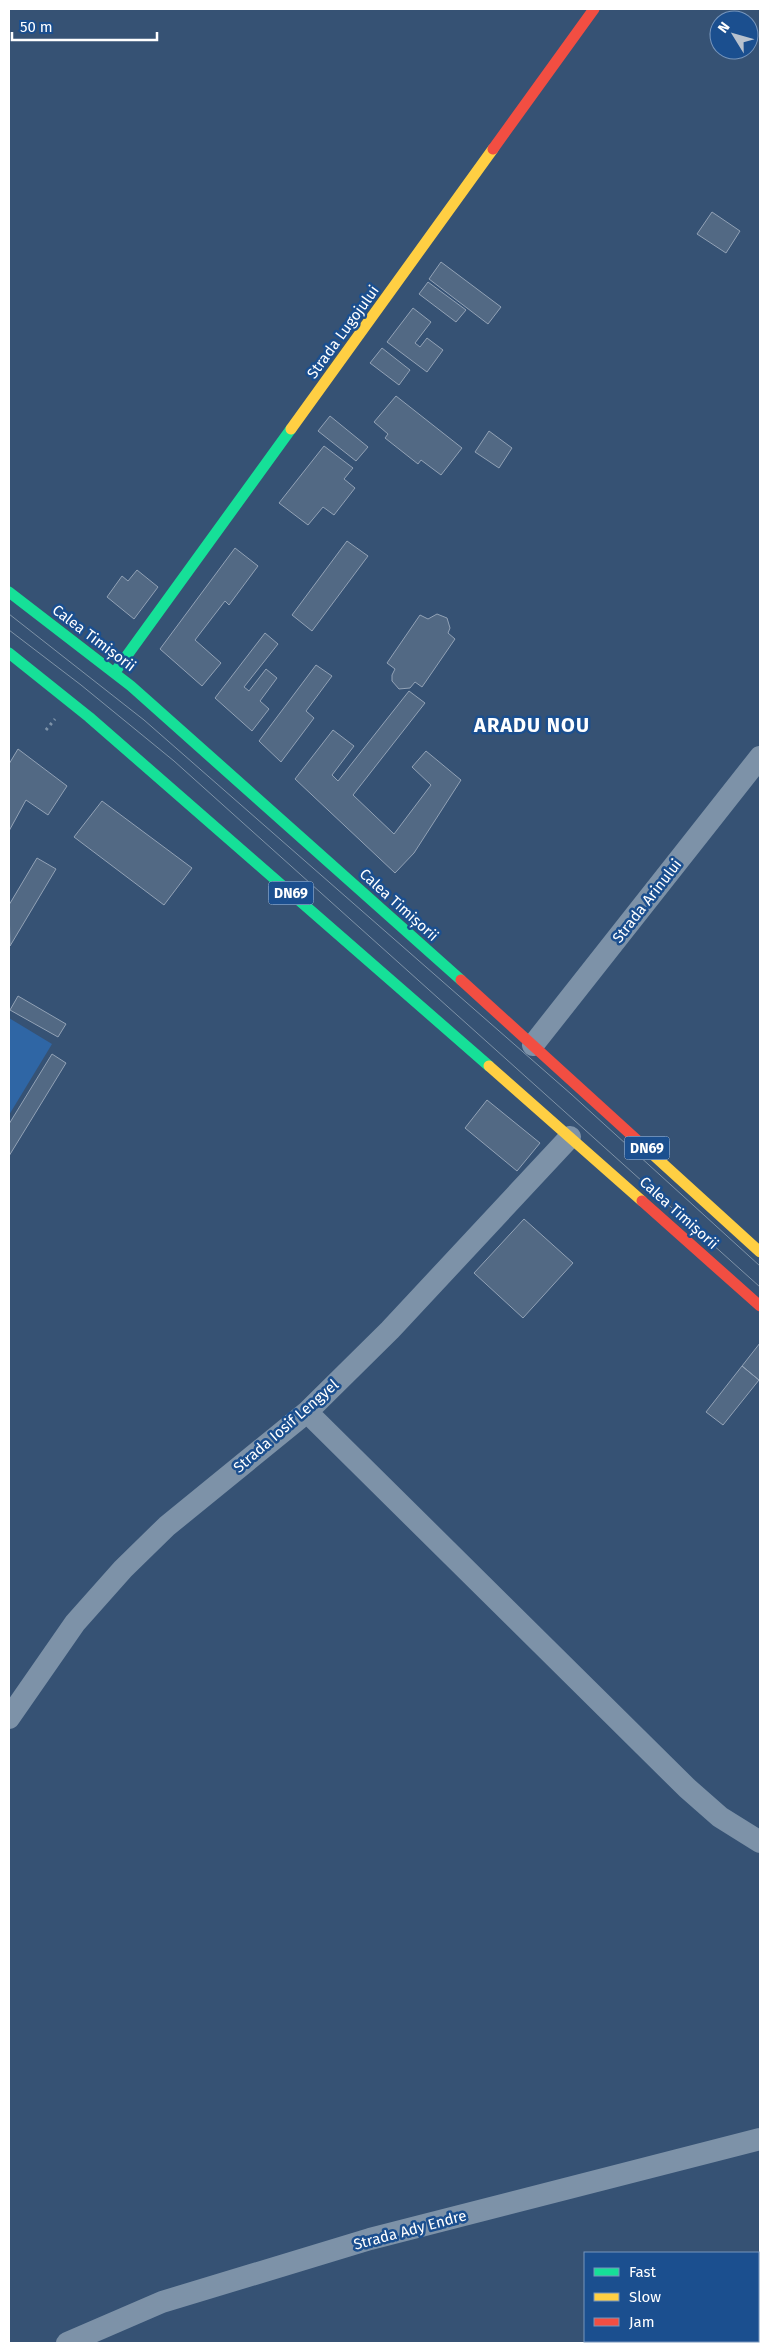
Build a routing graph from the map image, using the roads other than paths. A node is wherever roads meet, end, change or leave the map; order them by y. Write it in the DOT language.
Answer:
graph roads {
  1 [pos="594,9"];
  2 [pos="9,592"];
  3 [pos="9,653"];
  4 [pos="115,672"];
  5 [pos="760,757"];
  6 [pos="533,1045"];
  7 [pos="570,1137"];
  8 [pos="760,1252"];
  9 [pos="760,1306"];
  10 [pos="307,1412"];
  11 [pos="9,1718"];
  12 [pos="760,1842"];
  13 [pos="760,2139"];
  14 [pos="67,2343"];
  1 -- 4 [label="main road, Strada Lugojului"];
  2 -- 4 [label="main road, Calea Timișorii / DN69"];
  3 -- 7 [label="main road, Calea Timișorii / DN69"];
  4 -- 6 [label="main road, Calea Timișorii / DN69"];
  5 -- 6 [label="street, Strada Arinului"];
  6 -- 8 [label="main road, Calea Timișorii / DN69"];
  7 -- 9 [label="main road, Calea Timișorii / DN69"];
  7 -- 10 [label="street, Strada Iosif Lengyel"];
  10 -- 11 [label="street, Strada Iosif Lengyel"];
  10 -- 12 [label="street"];
  13 -- 14 [label="street, Strada Ady Endre"];
}
